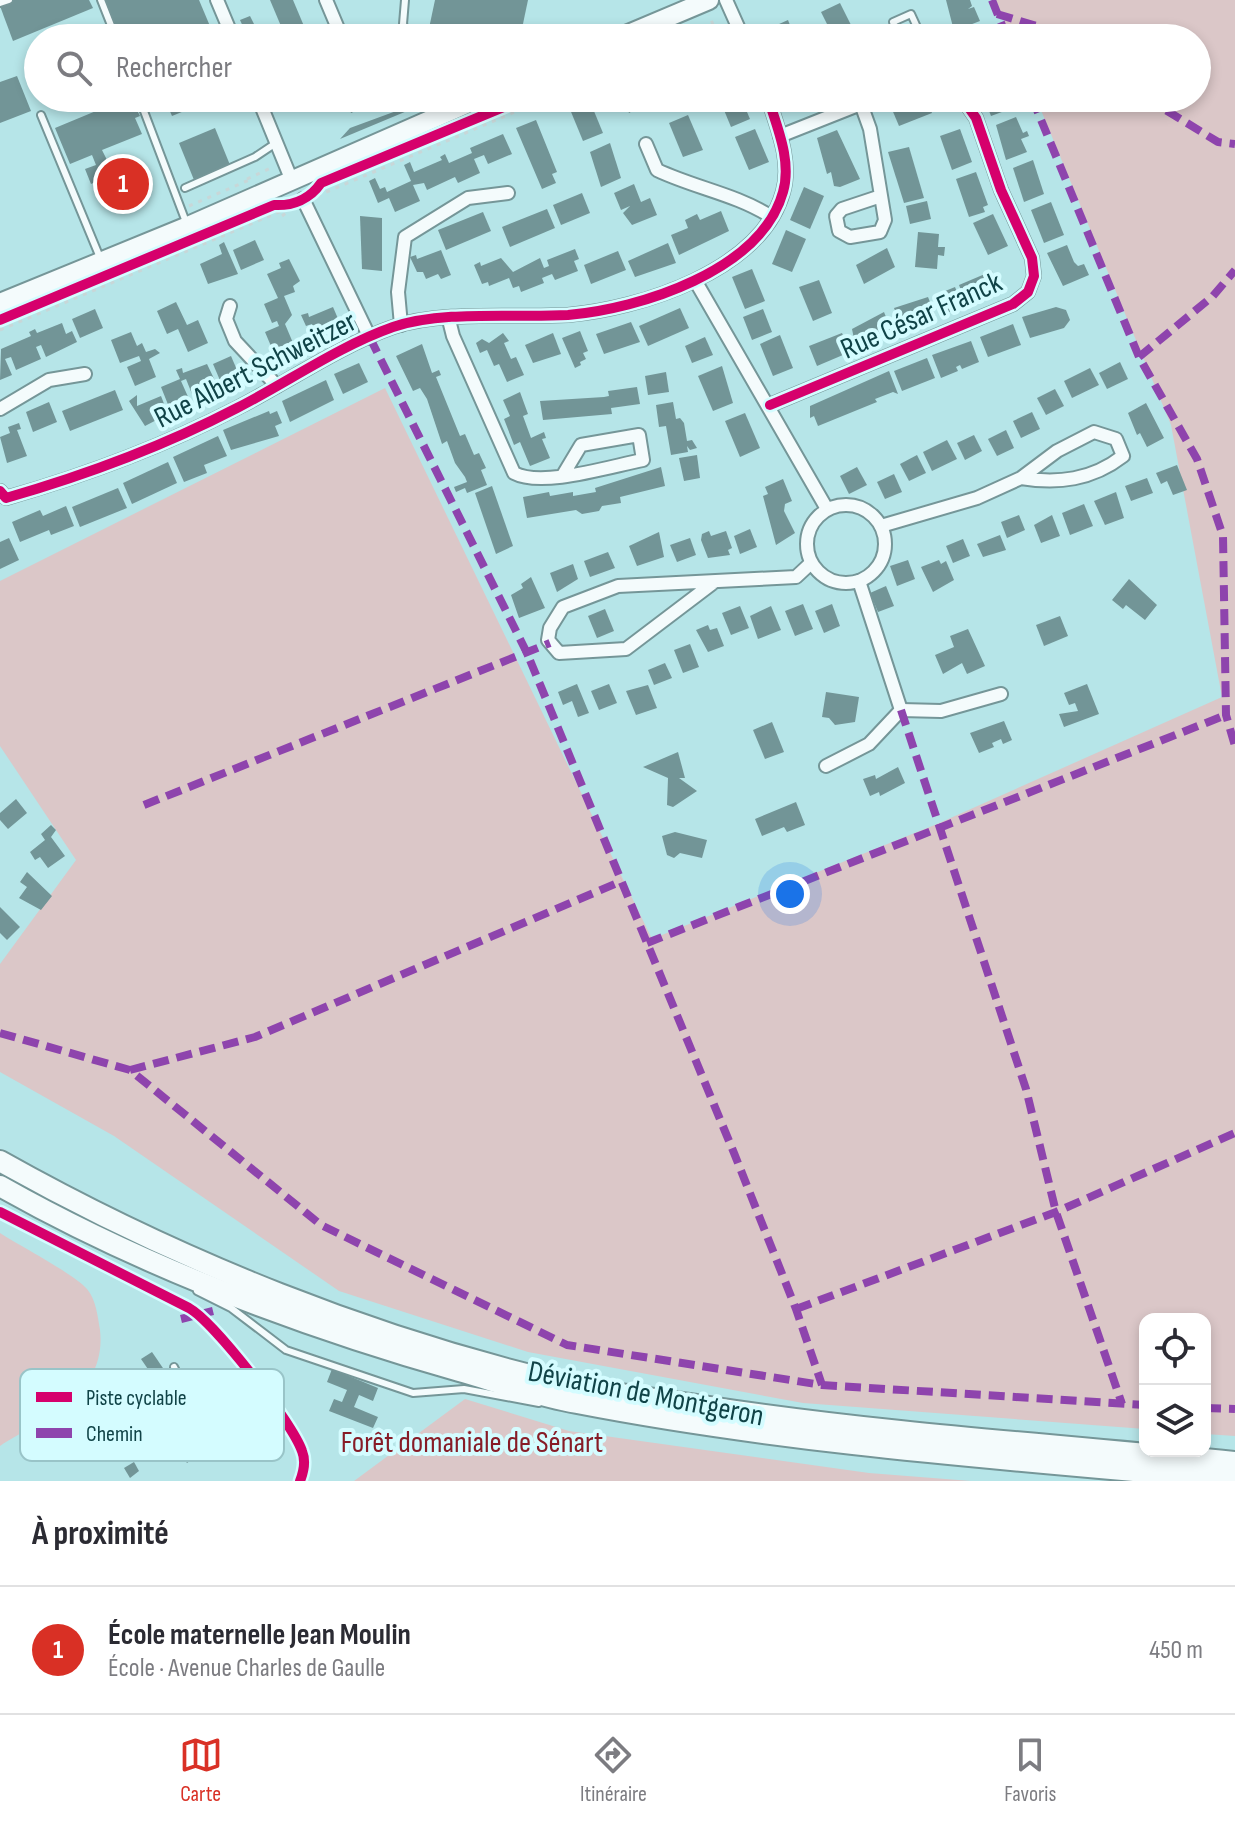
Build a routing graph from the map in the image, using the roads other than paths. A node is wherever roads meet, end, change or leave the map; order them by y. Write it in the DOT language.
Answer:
graph roads {
  1 [pos="9,0"];
  2 [pos="101,0"];
  3 [pos="217,0"];
  4 [pos="326,0"];
  5 [pos="405,0"];
  6 [pos="709,0"];
  7 [pos="0,3"];
  8 [pos="110,24"];
  9 [pos="227,24"];
  10 [pos="336,24"];
  11 [pos="403,24"];
  12 [pos="652,24"];
  13 [pos="894,24"];
  14 [pos="916,24"];
  15 [pos="144,112"];
  16 [pos="267,112"];
  17 [pos="426,112"];
  18 [pos="772,112"];
  19 [pos="841,112"];
  20 [pos="864,112"];
  21 [pos="972,112"];
  22 [pos="41,115"];
  23 [pos="780,136"];
  24 [pos="276,143"];
  25 [pos="646,144"];
  26 [pos="292,181"];
  27 [pos="185,188"];
  28 [pos="508,193"];
  29 [pos="881,196"];
  30 [pos="303,200"];
  31 [pos="770,216"];
  32 [pos="185,218"];
  33 [pos="101,260"];
  34 [pos="696,282"];
  35 [pos="0,303"];
  36 [pos="230,306"];
  37 [pos="449,320"];
  38 [pos="401,325"];
  39 [pos="370,338"];
  40 [pos="85,374"];
  41 [pos="277,386"];
  42 [pos="770,405"];
  43 [pos="0,409"];
  44 [pos="563,475"];
  45 [pos="1021,478"];
  46 [pos="2,499"];
  47 [pos="827,509"];
  48 [pos="881,526"];
  49 [pos="811,563"];
  50 [pos="859,581"];
  51 [pos="713,583"];
  52 [pos="1001,694"];
  53 [pos="901,710"];
  54 [pos="826,766"];
  55 [pos="0,1161"];
  56 [pos="0,1186"];
  57 [pos="174,1270"];
  58 [pos="573,1403"];
  59 [pos="1235,1462"];
  60 [pos="1235,1480"];
  1 -- 7 [label="lane"];
  2 -- 8 [label="lane"];
  3 -- 9 [label="street"];
  4 -- 10 [label="street"];
  5 -- 11 [label="lane"];
  6 -- 12 [label="main road"];
  13 -- 14 [label="lane"];
  15 -- 32 [label="lane"];
  16 -- 24 [label="street"];
  17 -- 26 [label="main road"];
  18 -- 23 [label="street, Rue Albert Schweitzer"];
  19 -- 23 [label="street"];
  20 -- 29 [label="street"];
  21 -- 42 [label="street, Rue César Franck"];
  22 -- 33 [label="lane"];
  23 -- 31 [label="street, Rue Albert Schweitzer"];
  24 -- 26 [label="street"];
  24 -- 27 [label="lane"];
  25 -- 31 [label="street"];
  26 -- 32 [label="main road"];
  28 -- 38 [label="street"];
  30 -- 39 [label="street"];
  31 -- 34 [label="street, Rue Albert Schweitzer"];
  32 -- 33 [label="main road"];
  33 -- 35 [label="main road"];
  34 -- 37 [label="street, Rue Albert Schweitzer"];
  34 -- 42 [label="street"];
  36 -- 41 [label="street"];
  37 -- 38 [label="street, Rue Albert Schweitzer"];
  37 -- 44 [label="street"];
  38 -- 39 [label="street, Rue Albert Schweitzer"];
  39 -- 41 [label="street, Rue Albert Schweitzer"];
  40 -- 43 [label="street"];
  41 -- 46 [label="street, Rue Albert Schweitzer"];
  42 -- 47 [label="street"];
  44 -- 44 [label="street"];
  45 -- 45 [label="street"];
  45 -- 48 [label="street"];
  47 -- 48 [label="street"];
  47 -- 49 [label="street"];
  48 -- 50 [label="street"];
  49 -- 50 [label="street"];
  49 -- 51 [label="street"];
  50 -- 53 [label="street"];
  51 -- 51 [label="street"];
  52 -- 53 [label="street"];
  53 -- 54 [label="street"];
  55 -- 59 [label="main road, Déviation de Montgeron"];
  56 -- 57 [label="main road, Déviation de Montgeron"];
  57 -- 58 [label="main road, Déviation de Montgeron"];
  57 -- 58 [label="lane"];
  58 -- 60 [label="main road, Déviation de Montgeron"];
}
